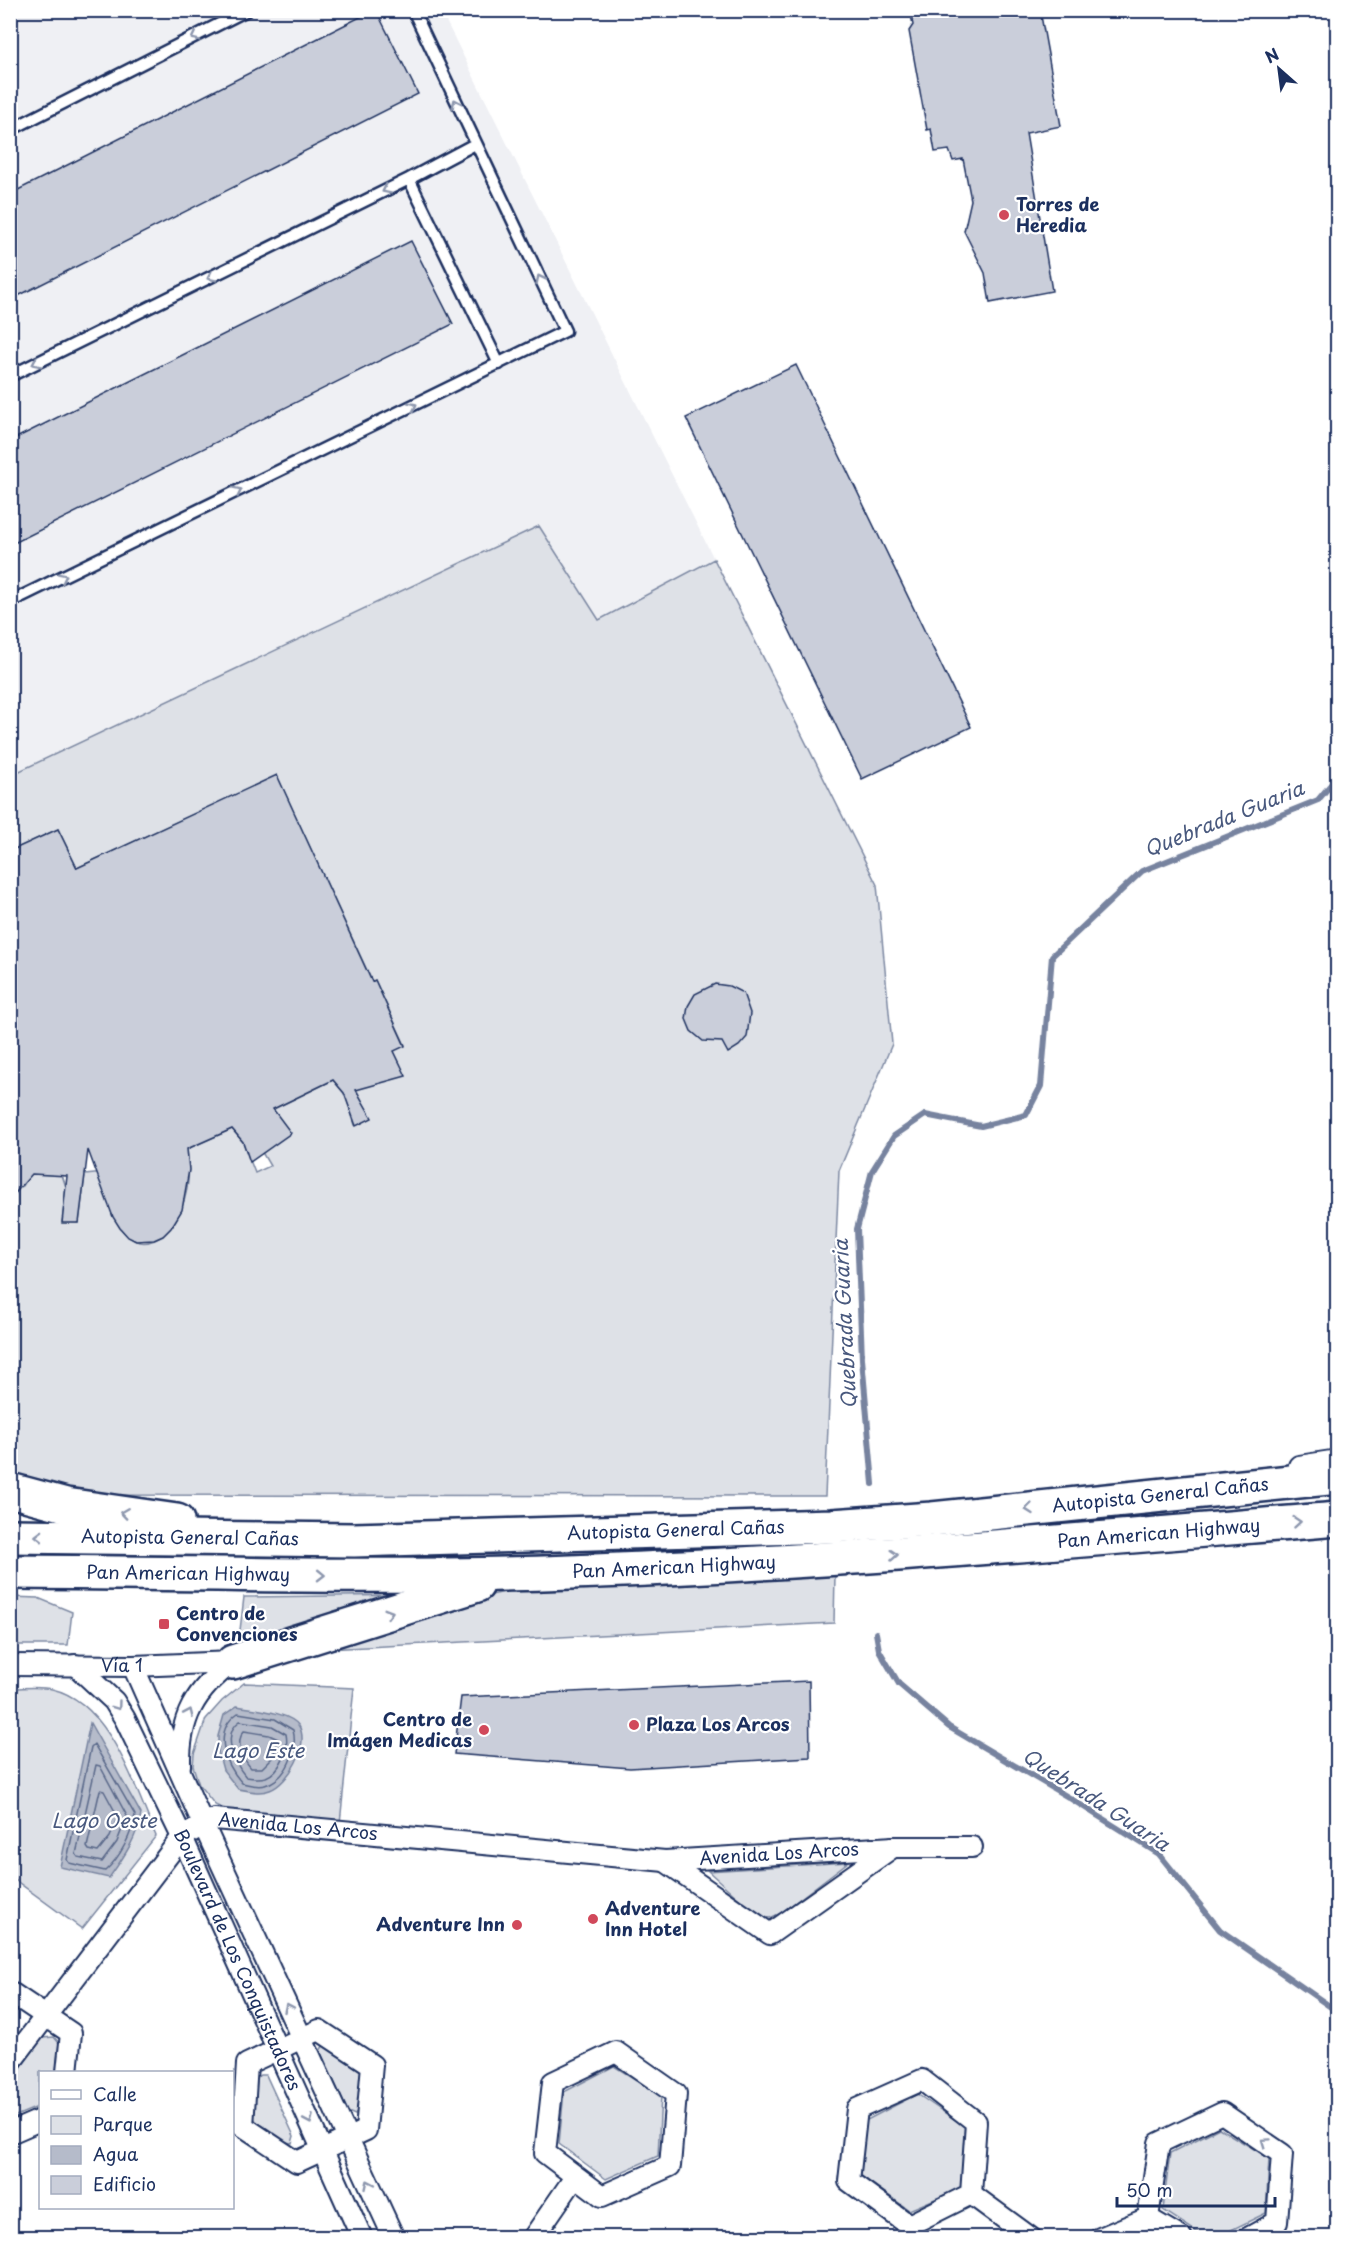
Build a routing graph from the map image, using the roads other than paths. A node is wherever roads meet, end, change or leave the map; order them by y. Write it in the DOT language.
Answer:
graph roads {
  1 [pos="247,10"];
  2 [pos="413,10"];
  3 [pos="10,130"];
  4 [pos="475,144"];
  5 [pos="409,179"];
  6 [pos="499,364"];
  7 [pos="10,375"];
  8 [pos="10,602"];
  9 [pos="1338,1460"];
  10 [pos="1338,1477"];
  11 [pos="10,1490"];
  12 [pos="1108,1501"];
  13 [pos="1338,1519"];
  14 [pos="832,1526"];
  15 [pos="10,1536"];
  16 [pos="10,1572"];
  17 [pos="512,1574"];
  18 [pos="233,1662"];
  19 [pos="10,1665"];
  20 [pos="75,1665"];
  21 [pos="133,1666"];
  22 [pos="180,1770"];
  23 [pos="203,1824"];
  24 [pos="182,1837"];
  25 [pos="894,1846"];
  26 [pos="972,1847"];
  27 [pos="664,1861"];
  28 [pos="10,1995"];
  29 [pos="46,2016"];
  30 [pos="302,2038"];
  31 [pos="277,2050"];
  32 [pos="10,2063"];
  33 [pos="67,2071"];
  34 [pos="39,2120"];
  35 [pos="10,2133"];
  36 [pos="348,2138"];
  37 [pos="322,2150"];
  38 [pos="575,2177"];
  39 [pos="971,2194"];
  40 [pos="1148,2218"];
  41 [pos="362,2238"];
  42 [pos="394,2238"];
  43 [pos="533,2238"];
  44 [pos="1031,2238"];
  45 [pos="1101,2238"];
  46 [pos="1182,2238"];
  47 [pos="1248,2238"];
  1 -- 3 [label="lane, one-way"];
  4 -- 2 [label="lane, one-way"];
  4 -- 5 [label="lane"];
  6 -- 4 [label="lane, one-way"];
  5 -- 6 [label="lane"];
  5 -- 7 [label="lane, one-way"];
  8 -- 6 [label="lane, one-way"];
  9 -- 12 [label="street"];
  10 -- 12 [label="highway, Autopista General Cañas"];
  14 -- 11 [label="highway, one-way"];
  12 -- 14 [label="highway, Autopista General Cañas, one-way"];
  17 -- 13 [label="highway, Pan American Highway, one-way"];
  14 -- 15 [label="highway, Autopista General Cañas, one-way"];
  16 -- 17 [label="highway, Pan American Highway, one-way"];
  18 -- 17 [label="highway, one-way"];
  18 -- 21 [label="street, Vía 1"];
  22 -- 18 [label="street, one-way"];
  19 -- 20 [label="street, Vía 1"];
  20 -- 21 [label="street, Vía 1"];
  20 -- 24 [label="street, Boulevard de Los Conquistadores, one-way"];
  21 -- 22 [label="street, Boulevard de Los Conquistadores"];
  22 -- 23 [label="street, Boulevard de Los Conquistadores"];
  23 -- 24 [label="street, Avenida Los Arcos"];
  23 -- 27 [label="street, Avenida Los Arcos"];
  30 -- 23 [label="street, Boulevard de Los Conquistadores, one-way"];
  24 -- 29 [label="street, Avenida Los Arcos"];
  24 -- 31 [label="street, Boulevard de Los Conquistadores"];
  25 -- 26 [label="street, Avenida Los Arcos"];
  25 -- 27 [label="street, Avenida Los Arcos"];
  25 -- 27 [label="street, Avenida Los Arcos"];
  28 -- 29 [label="street"];
  29 -- 32 [label="street, Avenida Los Arcos"];
  29 -- 33 [label="street"];
  30 -- 31 [label="street"];
  30 -- 36 [label="street, Boulevard de Los Conquistadores"];
  30 -- 36 [label="street"];
  31 -- 37 [label="street, Boulevard de Los Conquistadores, one-way"];
  31 -- 37 [label="street"];
  34 -- 35 [label="street"];
  36 -- 37 [label="street"];
  42 -- 36 [label="street, Boulevard de Los Conquistadores, one-way"];
  37 -- 41 [label="street, Boulevard de Los Conquistadores"];
  38 -- 38 [label="street"];
  38 -- 43 [label="street"];
  39 -- 39 [label="street"];
  39 -- 44 [label="street"];
  40 -- 45 [label="street"];
  40 -- 46 [label="street"];
  47 -- 40 [label="street, one-way"];
}
